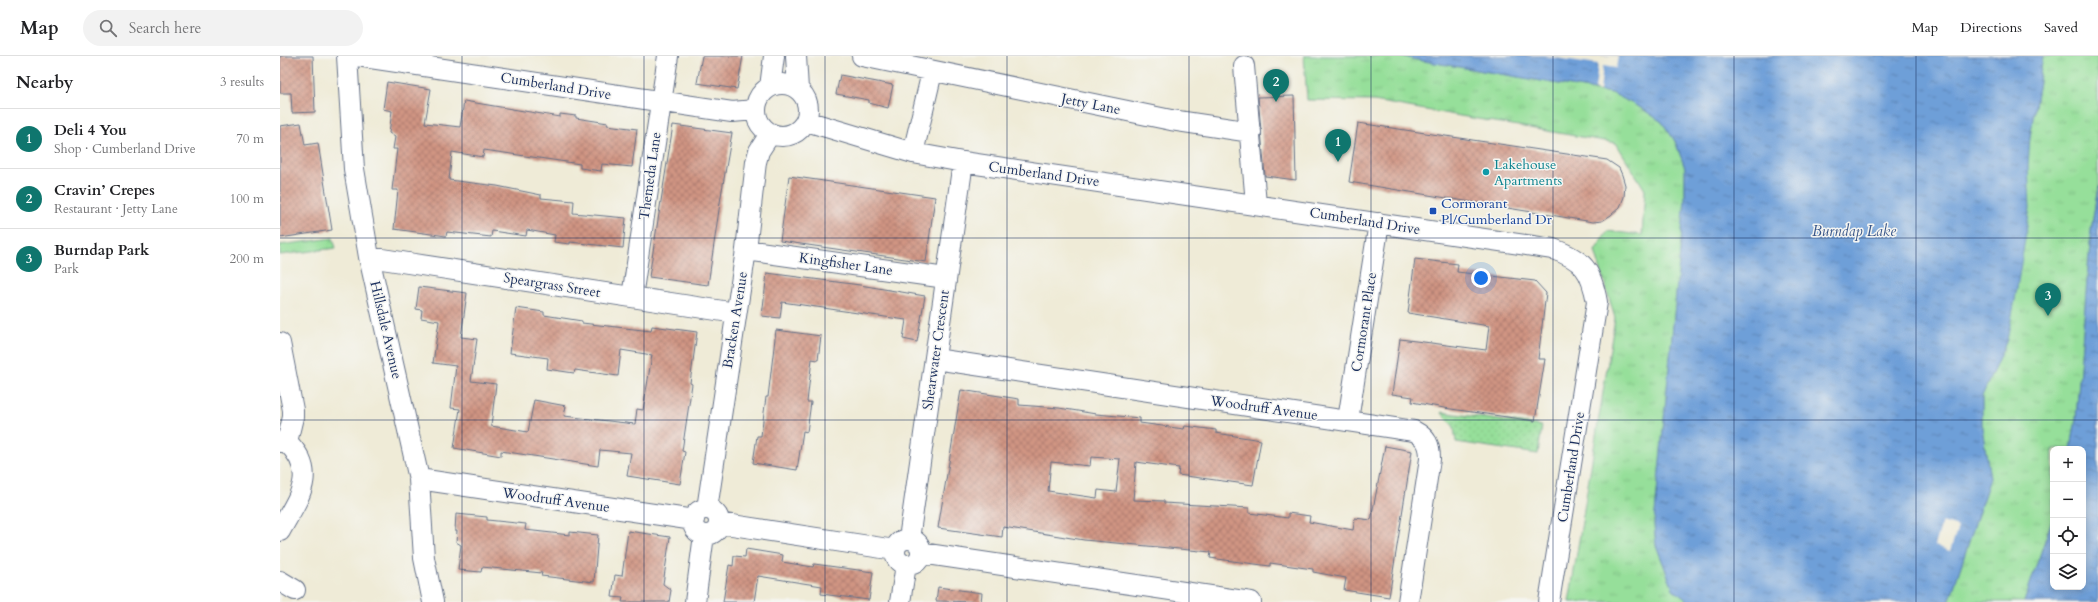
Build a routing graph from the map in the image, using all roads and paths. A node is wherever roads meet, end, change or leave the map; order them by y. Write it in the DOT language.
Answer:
graph roads {
  1 [pos="347,56"];
  2 [pos="357,56"];
  3 [pos="668,56"];
  4 [pos="774,56"];
  5 [pos="796,56"];
  6 [pos="862,56"];
  7 [pos="1244,66"];
  8 [pos="932,72"];
  9 [pos="770,86"];
  10 [pos="798,89"];
  11 [pos="662,102"];
  12 [pos="755,110"];
  13 [pos="806,121"];
  14 [pos="1251,132"];
  15 [pos="770,134"];
  16 [pos="913,152"];
  17 [pos="963,162"];
  18 [pos="1256,204"];
  19 [pos="1379,223"];
  20 [pos="746,250"];
  21 [pos="369,257"];
  22 [pos="946,278"];
  23 [pos="632,297"];
  24 [pos="736,313"];
  25 [pos="280,343"];
  26 [pos="935,359"];
  27 [pos="1348,420"];
  28 [pos="284,442"];
  29 [pos="419,480"];
  30 [pos="706,522"];
  31 [pos="280,531"];
  32 [pos="908,552"];
  33 [pos="433,602"];
  34 [pos="694,602"];
  35 [pos="900,602"];
  36 [pos="1250,602"];
  37 [pos="1408,602"];
  38 [pos="1549,602"];
  1 -- 21 [label="street, Hillsdale Avenue"];
  2 -- 11 [label="street, Cumberland Drive"];
  3 -- 11 [label="street, Themeda Lane"];
  4 -- 9 [label="street"];
  5 -- 10 [label="street"];
  6 -- 8 [label="street, Jetty Lane"];
  7 -- 14 [label="street"];
  8 -- 14 [label="street, Jetty Lane"];
  8 -- 16 [label="street"];
  9 -- 10 [label="street"];
  9 -- 12 [label="street"];
  10 -- 13 [label="street"];
  11 -- 12 [label="street, Cumberland Drive"];
  11 -- 23 [label="street, Themeda Lane"];
  12 -- 15 [label="street"];
  13 -- 15 [label="street"];
  13 -- 16 [label="street, Cumberland Drive"];
  14 -- 18 [label="street"];
  15 -- 20 [label="street, Bracken Avenue"];
  16 -- 17 [label="street, Cumberland Drive"];
  17 -- 18 [label="street, Cumberland Drive"];
  17 -- 22 [label="street, Shearwater Crescent"];
  18 -- 19 [label="street, Cumberland Drive"];
  19 -- 27 [label="street, Cormorant Place"];
  19 -- 38 [label="street, Cumberland Drive"];
  20 -- 22 [label="street, Kingfisher Lane"];
  20 -- 24 [label="street, Bracken Avenue"];
  21 -- 23 [label="street, Speargrass Street"];
  21 -- 29 [label="street, Hillsdale Avenue"];
  22 -- 26 [label="street, Shearwater Crescent"];
  23 -- 24 [label="street, Speargrass Street"];
  24 -- 30 [label="street, Bracken Avenue"];
  25 -- 28 [label="street"];
  26 -- 27 [label="street, Woodruff Avenue"];
  26 -- 32 [label="street, Shearwater Crescent"];
  27 -- 37 [label="street, Woodruff Avenue"];
  28 -- 31 [label="street"];
  29 -- 30 [label="street, Woodruff Avenue"];
  29 -- 33 [label="street, Hillsdale Avenue"];
  30 -- 32 [label="street, Woodruff Avenue"];
  30 -- 34 [label="street, Bracken Avenue"];
  32 -- 35 [label="street, Shearwater Crescent"];
  32 -- 36 [label="street, Woodruff Avenue"];
}
